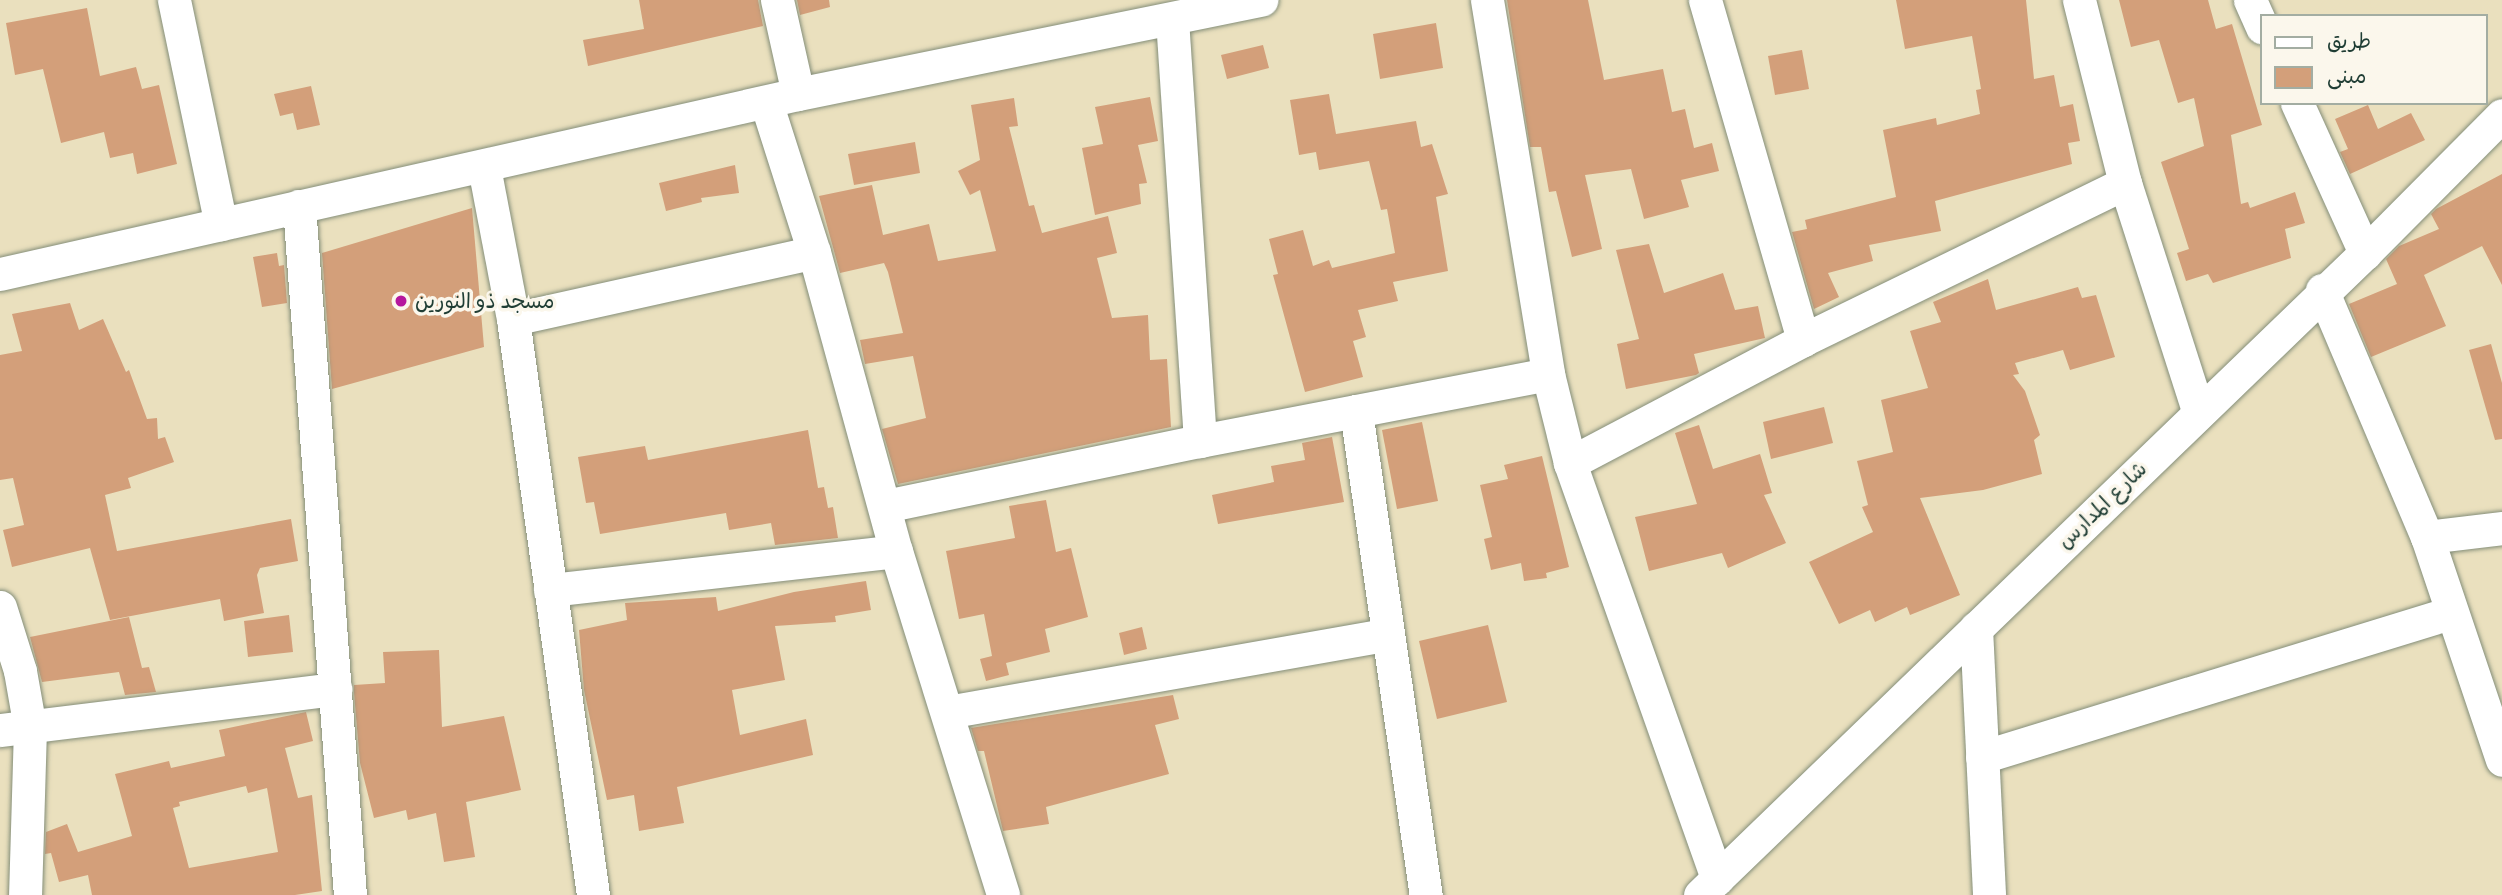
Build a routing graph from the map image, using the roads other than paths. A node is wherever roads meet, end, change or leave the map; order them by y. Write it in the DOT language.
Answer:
graph roads {
  1 [pos="174,0"];
  2 [pos="777,0"];
  3 [pos="1262,0"];
  4 [pos="1487,0"];
  5 [pos="1705,0"];
  6 [pos="2079,0"];
  7 [pos="2250,0"];
  8 [pos="1172,19"];
  9 [pos="2260,22"];
  10 [pos="798,94"];
  11 [pos="766,102"];
  12 [pos="2298,105"];
  13 [pos="2502,115"];
  14 [pos="484,167"];
  15 [pos="2125,183"];
  16 [pos="299,206"];
  17 [pos="221,224"];
  18 [pos="814,252"];
  19 [pos="2365,253"];
  20 [pos="0,274"];
  21 [pos="2322,290"];
  22 [pos="513,319"];
  23 [pos="1803,340"];
  24 [pos="1548,374"];
  25 [pos="1356,411"];
  26 [pos="2198,411"];
  27 [pos="1200,441"];
  28 [pos="1570,463"];
  29 [pos="885,506"];
  30 [pos="2502,528"];
  31 [pos="2427,537"];
  32 [pos="896,551"];
  33 [pos="550,590"];
  34 [pos="0,607"];
  35 [pos="2450,613"];
  36 [pos="1976,628"];
  37 [pos="1385,635"];
  38 [pos="336,689"];
  39 [pos="948,712"];
  40 [pos="15,729"];
  41 [pos="1982,757"];
  42 [pos="2502,760"];
  43 [pos="1709,887"];
  44 [pos="25,895"];
  45 [pos="350,895"];
  46 [pos="593,895"];
  47 [pos="1003,895"];
  48 [pos="1426,895"];
  49 [pos="1989,895"];
  1 -- 17 [label="street"];
  2 -- 10 [label="street"];
  3 -- 8 [label="street"];
  4 -- 24 [label="street"];
  5 -- 23 [label="street"];
  6 -- 15 [label="street"];
  7 -- 9 [label="street"];
  8 -- 10 [label="street"];
  8 -- 27 [label="street"];
  10 -- 11 [label="street"];
  11 -- 14 [label="street"];
  11 -- 18 [label="street"];
  12 -- 19 [label="street"];
  13 -- 19 [label="street, شارع المدارس"];
  14 -- 16 [label="street"];
  14 -- 22 [label="street"];
  15 -- 23 [label="street"];
  15 -- 26 [label="street"];
  16 -- 17 [label="street"];
  16 -- 38 [label="street"];
  17 -- 20 [label="street"];
  18 -- 22 [label="street"];
  18 -- 29 [label="street"];
  19 -- 21 [label="street, شارع المدارس"];
  21 -- 26 [label="street, شارع المدارس"];
  21 -- 31 [label="street"];
  22 -- 33 [label="street"];
  23 -- 28 [label="street"];
  24 -- 25 [label="street"];
  24 -- 28 [label="street"];
  25 -- 27 [label="street"];
  25 -- 37 [label="street"];
  26 -- 36 [label="street, شارع المدارس"];
  27 -- 29 [label="street"];
  28 -- 43 [label="street"];
  29 -- 32 [label="street"];
  30 -- 31 [label="street"];
  31 -- 35 [label="street"];
  32 -- 33 [label="street"];
  32 -- 39 [label="street"];
  33 -- 46 [label="street"];
  34 -- 40 [label="street"];
  35 -- 41 [label="street"];
  35 -- 42 [label="street"];
  36 -- 41 [label="street"];
  36 -- 43 [label="street, شارع المدارس"];
  37 -- 39 [label="street"];
  37 -- 48 [label="street"];
  38 -- 40 [label="street"];
  38 -- 45 [label="street"];
  39 -- 47 [label="street"];
  40 -- 44 [label="street"];
  41 -- 49 [label="street"];
}
